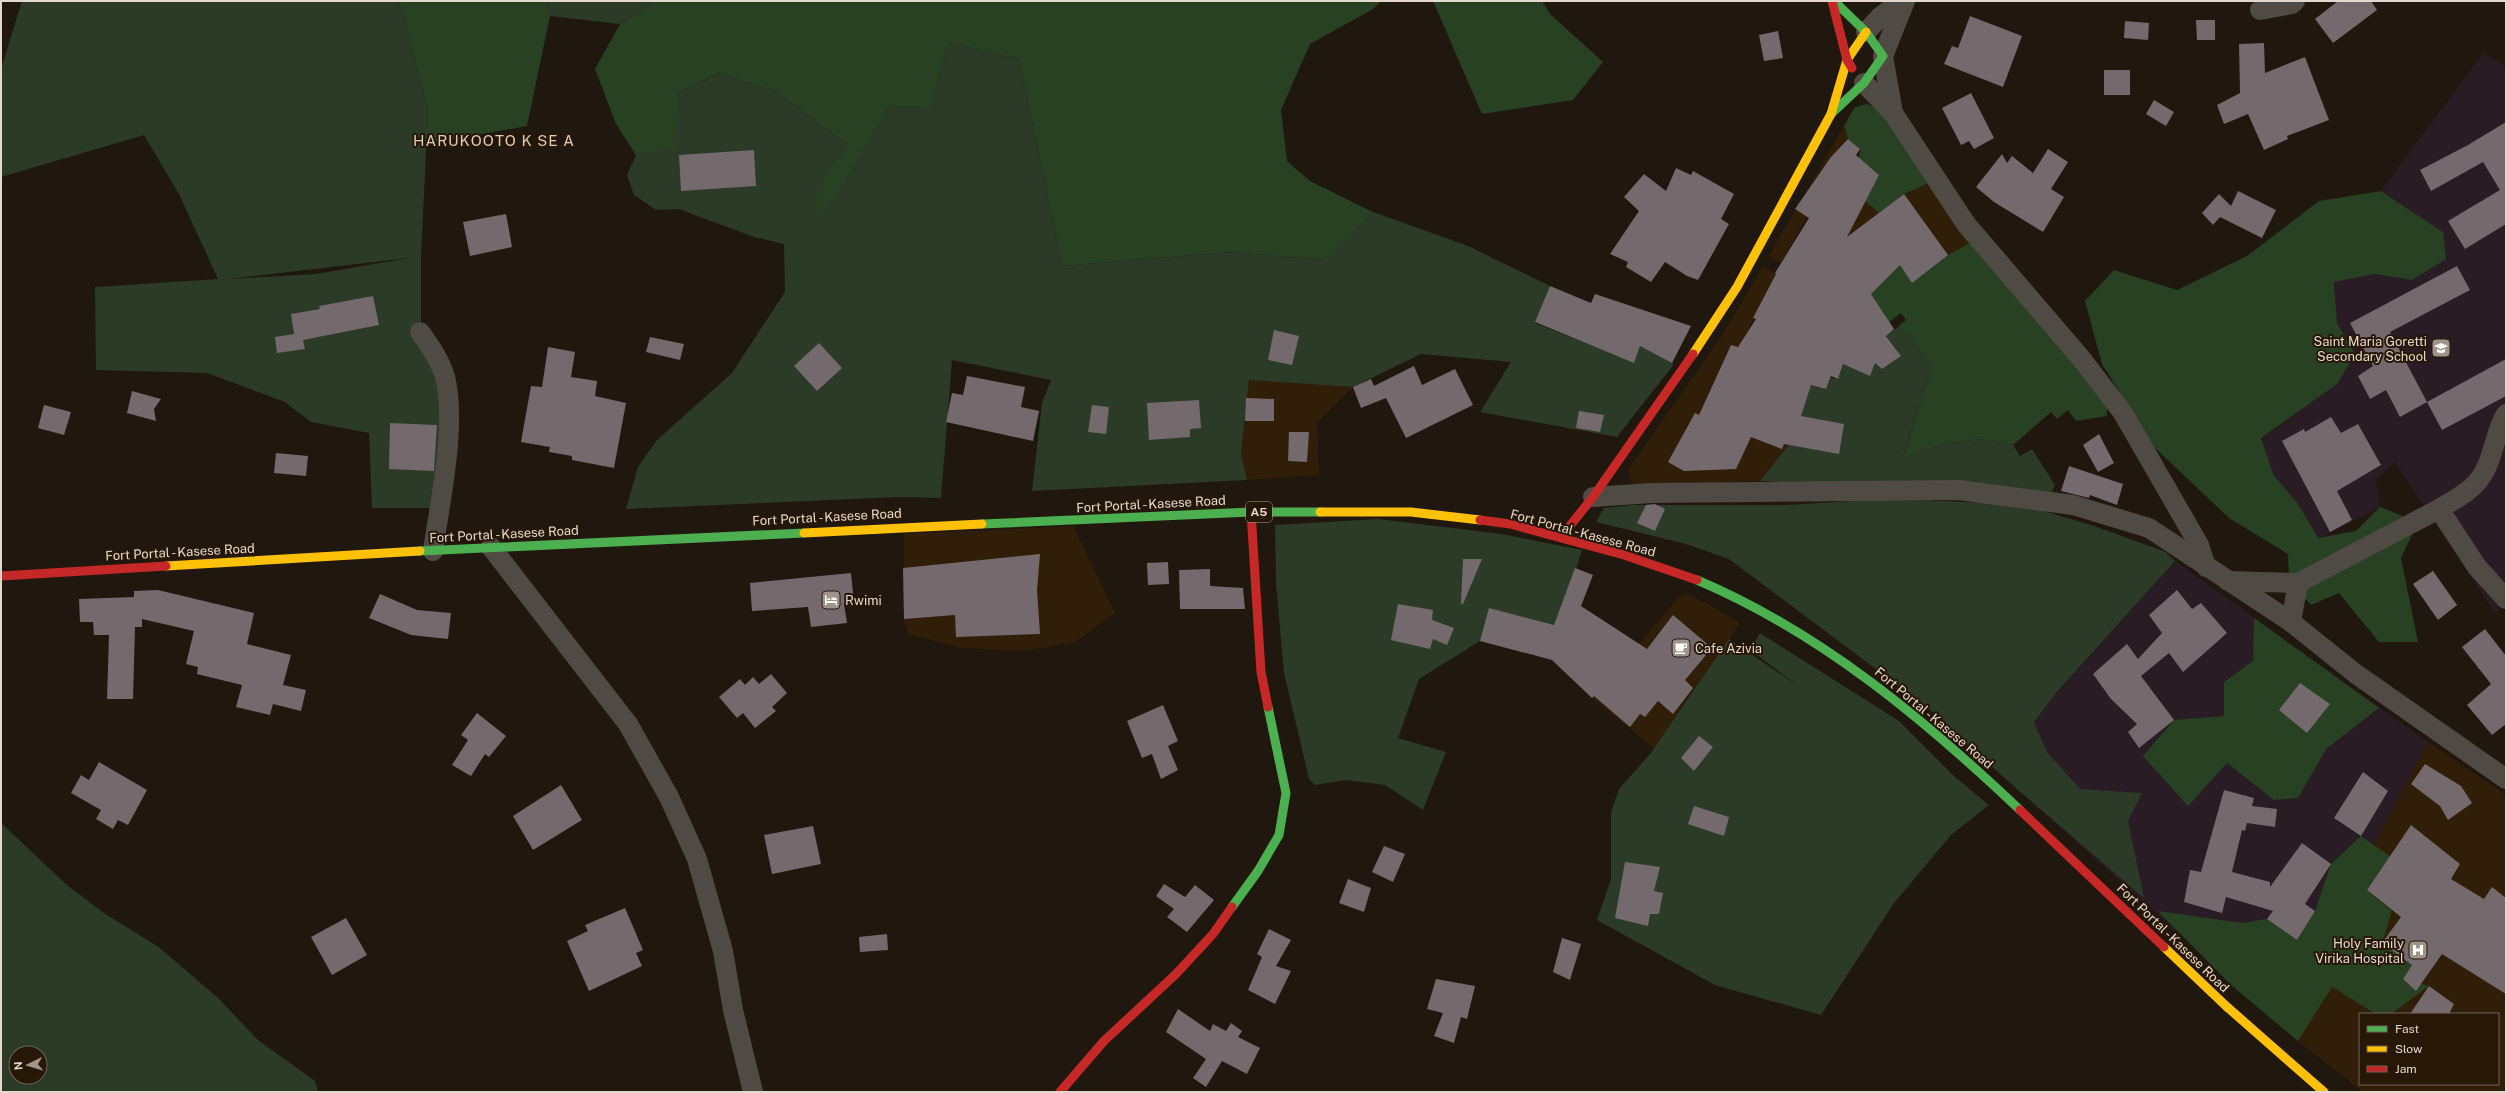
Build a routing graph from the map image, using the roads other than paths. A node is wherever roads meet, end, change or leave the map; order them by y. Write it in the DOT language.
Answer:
graph roads {
  1 [pos="1833,1"];
  2 [pos="1901,1"];
  3 [pos="1905,1"];
  4 [pos="2295,1"];
  5 [pos="2260,10"];
  6 [pos="1866,32"];
  7 [pos="1883,56"];
  8 [pos="1847,60"];
  9 [pos="1864,84"];
  10 [pos="1894,113"];
  11 [pos="1831,114"];
  12 [pos="420,332"];
  13 [pos="2506,414"];
  14 [pos="1593,497"];
  15 [pos="2439,509"];
  16 [pos="1251,512"];
  17 [pos="1561,537"];
  18 [pos="491,547"];
  19 [pos="433,551"];
  20 [pos="2206,567"];
  21 [pos="1,576"];
  22 [pos="2228,581"];
  23 [pos="2298,583"];
  24 [pos="2506,599"];
  25 [pos="2291,622"];
  26 [pos="2506,778"];
  27 [pos="753,1092"];
  28 [pos="1060,1092"];
  29 [pos="2324,1092"];
  1 -- 6 [label="main road"];
  1 -- 8 [label="main road"];
  2 -- 6 [label="street"];
  3 -- 7 [label="street"];
  4 -- 5 [label="street"];
  6 -- 7 [label="main road"];
  6 -- 8 [label="main road"];
  7 -- 9 [label="main road"];
  7 -- 10 [label="street"];
  8 -- 9 [label="main road"];
  8 -- 11 [label="main road"];
  9 -- 10 [label="street"];
  9 -- 11 [label="main road"];
  10 -- 20 [label="street"];
  11 -- 14 [label="main road"];
  12 -- 19 [label="street"];
  13 -- 15 [label="street"];
  14 -- 17 [label="main road"];
  14 -- 20 [label="street"];
  15 -- 23 [label="street"];
  15 -- 24 [label="street"];
  16 -- 17 [label="main road, Fort Portal - Kasese Road / A5"];
  16 -- 18 [label="main road, Fort Portal - Kasese Road / A5"];
  16 -- 28 [label="main road"];
  17 -- 29 [label="main road, Fort Portal - Kasese Road / A5"];
  18 -- 19 [label="main road, Fort Portal - Kasese Road / A5"];
  18 -- 27 [label="street"];
  19 -- 21 [label="main road, Fort Portal - Kasese Road / A5"];
  20 -- 22 [label="street"];
  22 -- 23 [label="street"];
  22 -- 25 [label="street"];
  23 -- 25 [label="street"];
  25 -- 26 [label="street"];
}
